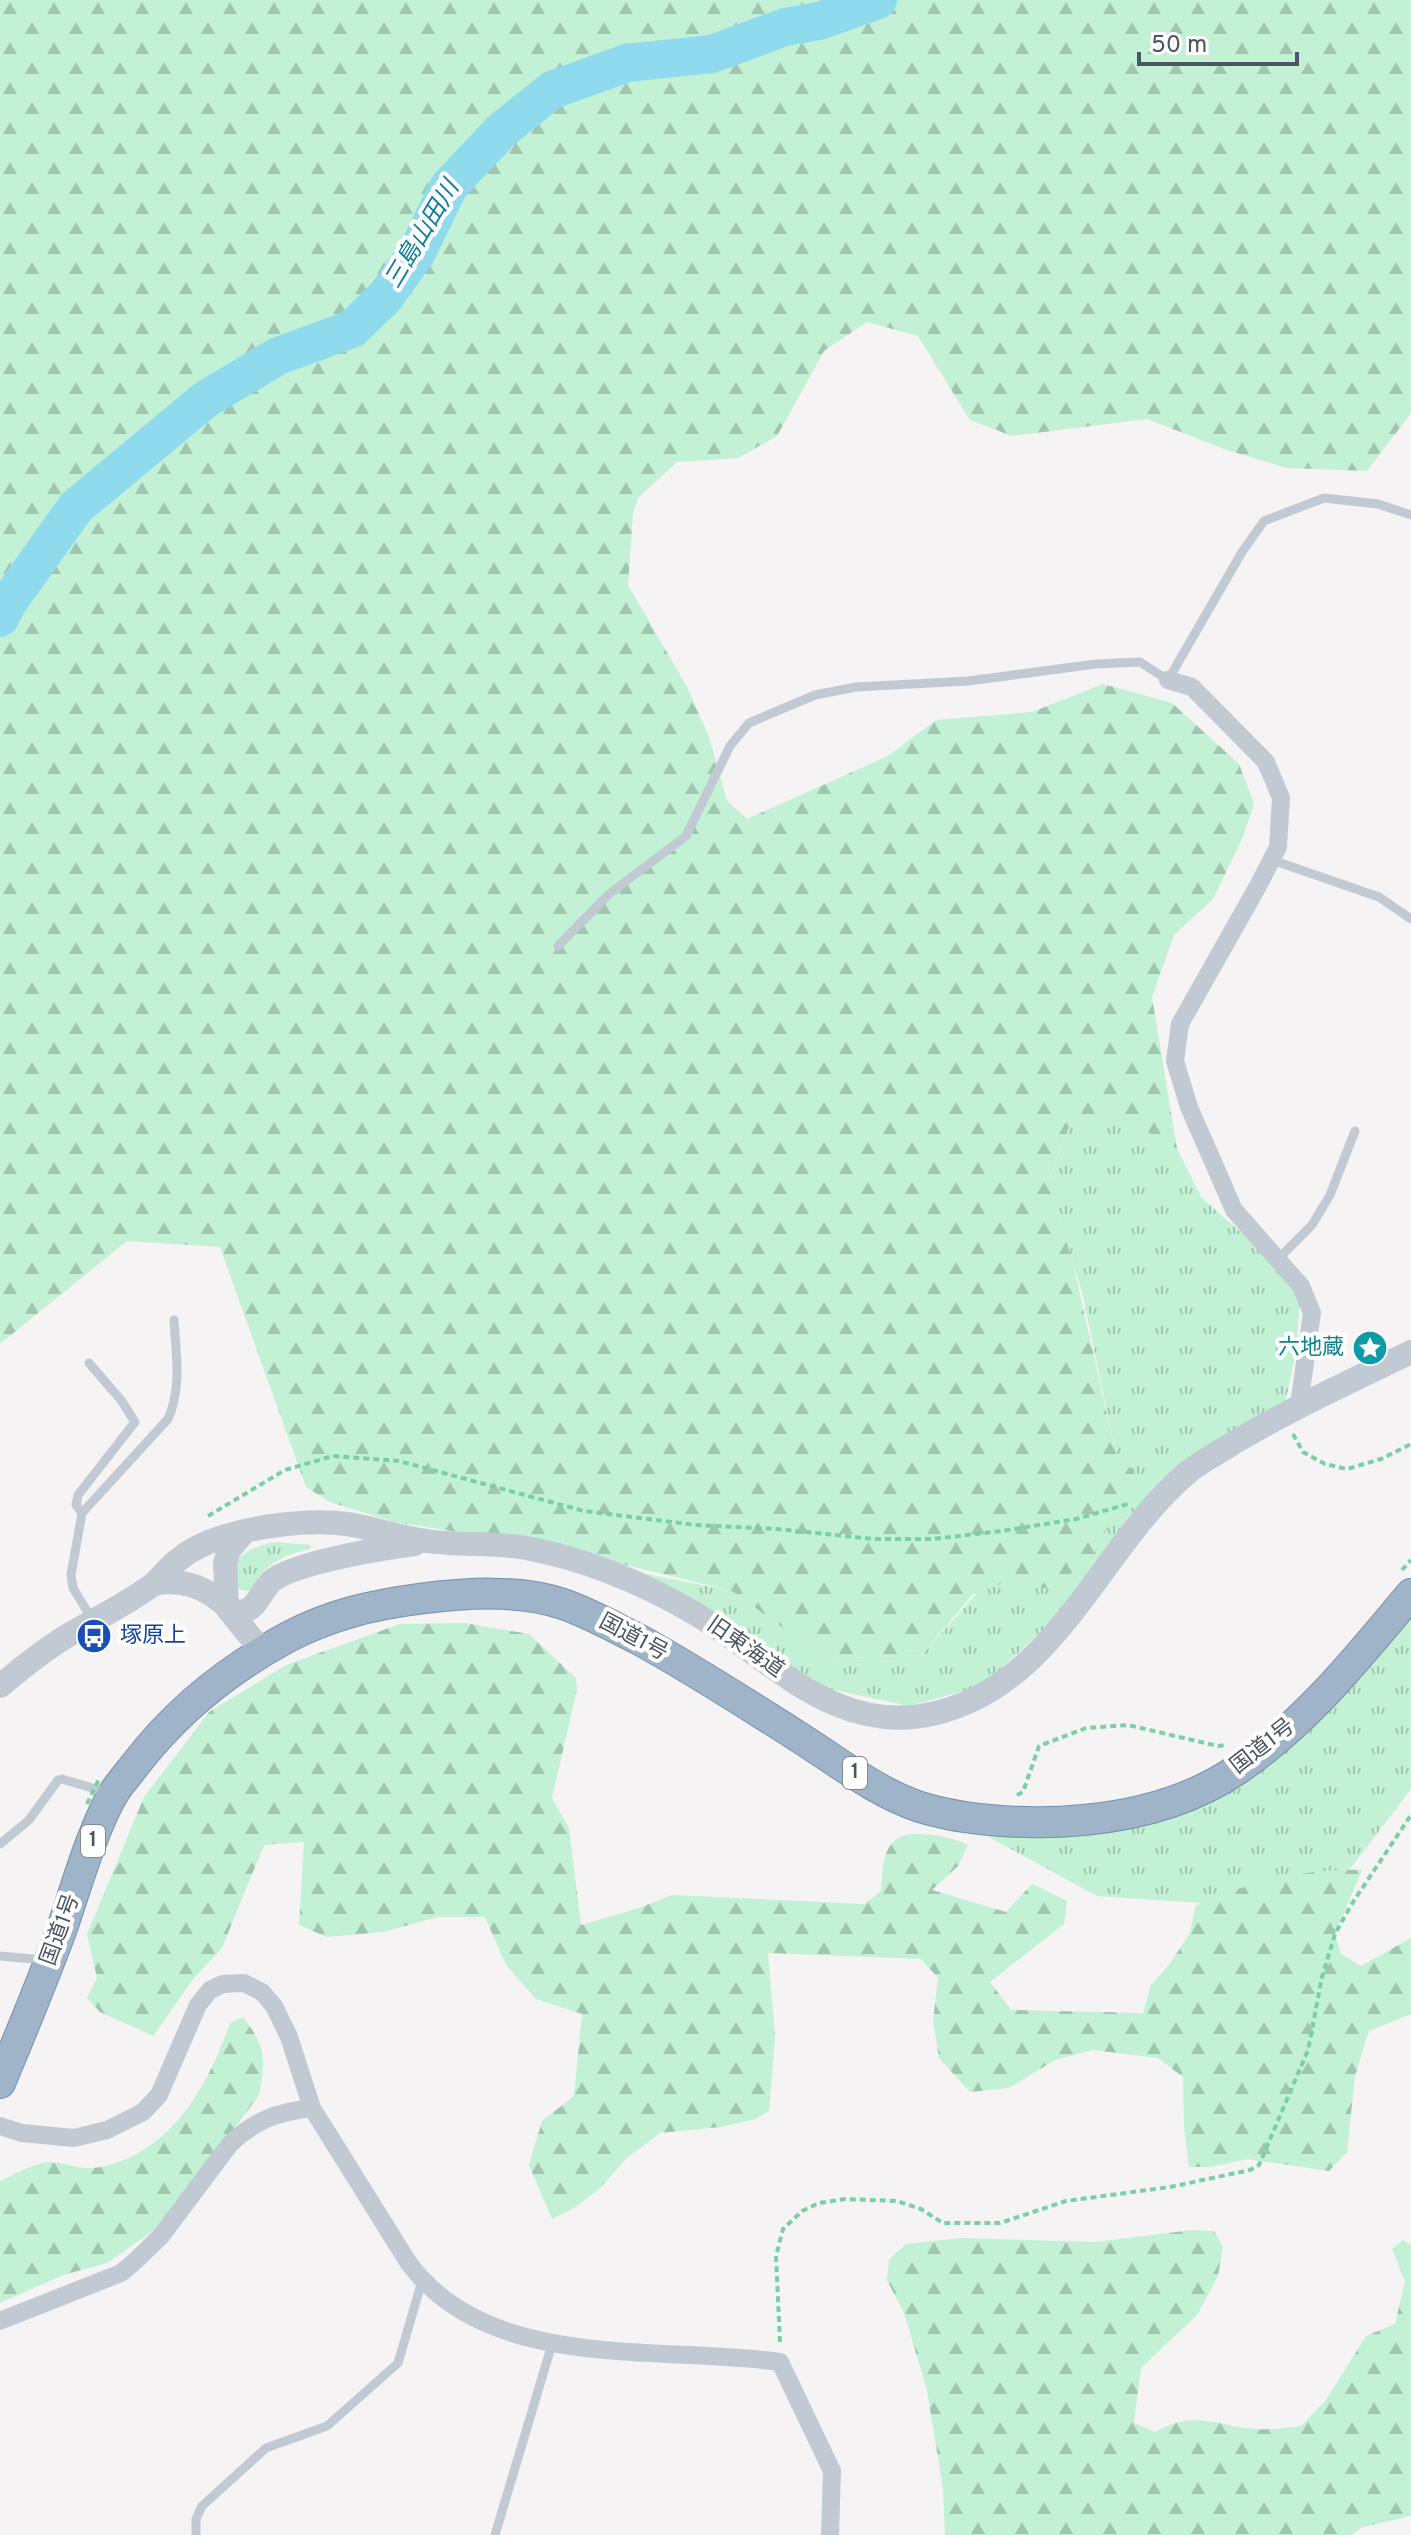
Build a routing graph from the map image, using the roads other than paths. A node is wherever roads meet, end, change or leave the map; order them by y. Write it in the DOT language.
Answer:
graph roads {
  1 [pos="1411,515"];
  2 [pos="1168,680"];
  3 [pos="1272,860"];
  4 [pos="1411,919"];
  5 [pos="558,946"];
  6 [pos="1355,1131"];
  7 [pos="1277,1260"];
  8 [pos="174,1320"];
  9 [pos="1411,1352"];
  10 [pos="89,1363"];
  11 [pos="1291,1409"];
  12 [pos="82,1513"];
  13 [pos="310,1523"];
  14 [pos="244,1532"];
  15 [pos="429,1542"];
  16 [pos="325,1562"];
  17 [pos="154,1584"];
  18 [pos="1411,1594"];
  19 [pos="93,1621"];
  20 [pos="247,1624"];
  21 [pos="0,1686"];
  22 [pos="100,1792"];
  23 [pos="0,1844"];
  24 [pos="0,1956"];
  25 [pos="50,1961"];
  26 [pos="0,2083"];
  27 [pos="312,2108"];
  28 [pos="0,2126"];
  29 [pos="422,2281"];
  30 [pos="0,2321"];
  31 [pos="552,2344"];
  32 [pos="196,2535"];
  33 [pos="495,2535"];
  34 [pos="830,2535"];
  1 -- 2 [label="lane"];
  2 -- 3 [label="street"];
  2 -- 5 [label="lane"];
  3 -- 4 [label="lane"];
  3 -- 7 [label="street"];
  6 -- 7 [label="lane"];
  7 -- 11 [label="street"];
  8 -- 12 [label="lane"];
  9 -- 11 [label="street, 旧東海道"];
  10 -- 12 [label="lane"];
  11 -- 15 [label="street, 旧東海道"];
  12 -- 19 [label="lane"];
  13 -- 14 [label="street, 旧東海道"];
  13 -- 15 [label="street, 旧東海道"];
  13 -- 16 [label="street"];
  14 -- 17 [label="street, 旧東海道"];
  14 -- 20 [label="street"];
  15 -- 16 [label="street"];
  16 -- 20 [label="street"];
  17 -- 19 [label="street, 旧東海道"];
  17 -- 20 [label="street"];
  18 -- 20 [label="highway, 国道1号 / 1"];
  19 -- 21 [label="street, 旧東海道"];
  20 -- 22 [label="highway, 国道1号 / 1"];
  22 -- 23 [label="lane"];
  22 -- 25 [label="highway, 国道1号 / 1"];
  24 -- 25 [label="lane"];
  25 -- 26 [label="highway, 国道1号 / 1"];
  27 -- 28 [label="street"];
  27 -- 29 [label="street"];
  27 -- 30 [label="street"];
  29 -- 31 [label="street"];
  29 -- 32 [label="lane"];
  31 -- 33 [label="lane"];
  31 -- 34 [label="street"];
}
